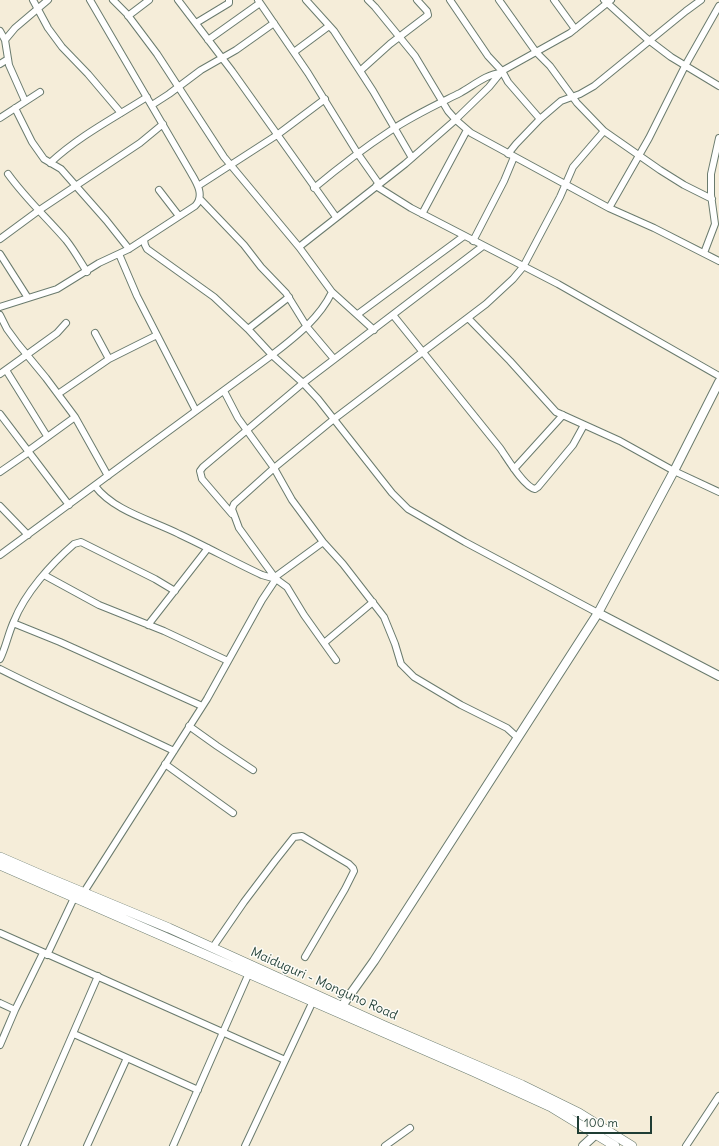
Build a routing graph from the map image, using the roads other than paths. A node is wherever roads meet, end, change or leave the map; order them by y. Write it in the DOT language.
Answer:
graph roads {
  1 [pos="33,0"];
  2 [pos="48,0"];
  3 [pos="90,0"];
  4 [pos="113,0"];
  5 [pos="149,0"];
  6 [pos="178,0"];
  7 [pos="229,0"];
  8 [pos="306,0"];
  9 [pos="368,0"];
  10 [pos="417,0"];
  11 [pos="450,0"];
  12 [pos="499,0"];
  13 [pos="554,0"];
  14 [pos="701,0"];
  15 [pos="608,1"];
  16 [pos="259,2"];
  17 [pos="719,6"];
  18 [pos="38,8"];
  19 [pos="128,16"];
  20 [pos="196,23"];
  21 [pos="274,24"];
  22 [pos="329,26"];
  23 [pos="575,29"];
  24 [pos="0,31"];
  25 [pos="398,37"];
  26 [pos="5,40"];
  27 [pos="208,40"];
  28 [pos="650,41"];
  29 [pos="294,52"];
  30 [pos="536,52"];
  31 [pos="8,59"];
  32 [pos="222,59"];
  33 [pos="0,64"];
  34 [pos="685,66"];
  35 [pos="360,72"];
  36 [pos="502,72"];
  37 [pos="719,86"];
  38 [pos="178,87"];
  39 [pos="40,92"];
  40 [pos="147,97"];
  41 [pos="572,97"];
  42 [pos="325,99"];
  43 [pos="25,101"];
  44 [pos="441,101"];
  45 [pos="152,105"];
  46 [pos="15,108"];
  47 [pos="120,113"];
  48 [pos="0,118"];
  49 [pos="540,119"];
  50 [pos="456,120"];
  51 [pos="163,124"];
  52 [pos="395,128"];
  53 [pos="467,130"];
  54 [pos="604,132"];
  55 [pos="277,135"];
  56 [pos="719,138"];
  57 [pos="358,154"];
  58 [pos="511,155"];
  59 [pos="638,155"];
  60 [pos="412,158"];
  61 [pos="50,163"];
  62 [pos="230,165"];
  63 [pos="8,174"];
  64 [pos="378,185"];
  65 [pos="566,185"];
  66 [pos="76,186"];
  67 [pos="198,186"];
  68 [pos="314,188"];
  69 [pos="159,190"];
  70 [pos="200,199"];
  71 [pos="712,199"];
  72 [pos="609,208"];
  73 [pos="38,211"];
  74 [pos="422,214"];
  75 [pos="179,216"];
  76 [pos="336,217"];
  77 [pos="464,236"];
  78 [pos="0,239"];
  79 [pos="144,240"];
  80 [pos="474,241"];
  81 [pos="483,246"];
  82 [pos="299,247"];
  83 [pos="129,249"];
  84 [pos="704,253"];
  85 [pos="0,254"];
  86 [pos="119,254"];
  87 [pos="719,261"];
  88 [pos="523,267"];
  89 [pos="87,272"];
  90 [pos="332,292"];
  91 [pos="289,297"];
  92 [pos="28,298"];
  93 [pos="0,307"];
  94 [pos="358,314"];
  95 [pos="0,315"];
  96 [pos="393,315"];
  97 [pos="468,318"];
  98 [pos="66,323"];
  99 [pos="306,327"];
  100 [pos="248,329"];
  101 [pos="374,330"];
  102 [pos="95,332"];
  103 [pos="157,335"];
  104 [pos="423,352"];
  105 [pos="27,355"];
  106 [pos="272,356"];
  107 [pos="109,359"];
  108 [pos="334,359"];
  109 [pos="6,370"];
  110 [pos="0,374"];
  111 [pos="719,376"];
  112 [pos="719,382"];
  113 [pos="303,383"];
  114 [pos="224,391"];
  115 [pos="58,394"];
  116 [pos="196,411"];
  117 [pos="0,414"];
  118 [pos="563,415"];
  119 [pos="75,417"];
  120 [pos="334,419"];
  121 [pos="584,424"];
  122 [pos="247,430"];
  123 [pos="47,436"];
  124 [pos="28,451"];
  125 [pos="274,468"];
  126 [pos="514,469"];
  127 [pos="674,471"];
  128 [pos="0,472"];
  129 [pos="108,476"];
  130 [pos="95,486"];
  131 [pos="719,492"];
  132 [pos="69,505"];
  133 [pos="0,506"];
  134 [pos="233,515"];
  135 [pos="28,535"];
  136 [pos="323,542"];
  137 [pos="208,548"];
  138 [pos="0,555"];
  139 [pos="44,575"];
  140 [pos="276,578"];
  141 [pos="175,591"];
  142 [pos="372,602"];
  143 [pos="598,613"];
  144 [pos="13,623"];
  145 [pos="148,625"];
  146 [pos="324,643"];
  147 [pos="0,659"];
  148 [pos="336,660"];
  149 [pos="228,661"];
  150 [pos="0,669"];
  151 [pos="719,676"];
  152 [pos="202,706"];
  153 [pos="189,726"];
  154 [pos="518,738"];
  155 [pos="174,751"];
  156 [pos="165,764"];
  157 [pos="253,770"];
  158 [pos="233,813"];
  159 [pos="0,856"];
  160 [pos="0,865"];
  161 [pos="84,892"];
  162 [pos="74,898"];
  163 [pos="0,933"];
  164 [pos="213,948"];
  165 [pos="45,954"];
  166 [pos="305,957"];
  167 [pos="249,973"];
  168 [pos="98,976"];
  169 [pos="313,1001"];
  170 [pos="0,1003"];
  171 [pos="342,1006"];
  172 [pos="15,1010"];
  173 [pos="223,1033"];
  174 [pos="74,1034"];
  175 [pos="0,1046"];
  176 [pos="127,1058"];
  177 [pos="285,1060"];
  178 [pos="198,1090"];
  179 [pos="718,1098"];
  180 [pos="410,1128"];
  181 [pos="598,1130"];
  182 [pos="24,1146"];
  183 [pos="87,1146"];
  184 [pos="173,1146"];
  185 [pos="245,1146"];
  186 [pos="385,1146"];
  187 [pos="583,1146"];
  188 [pos="615,1146"];
  189 [pos="632,1146"];
  190 [pos="686,1146"];
  1 -- 18 [label="street"];
  2 -- 18 [label="street"];
  3 -- 40 [label="street"];
  4 -- 19 [label="street"];
  5 -- 19 [label="street"];
  6 -- 20 [label="street"];
  7 -- 20 [label="street"];
  8 -- 22 [label="street"];
  9 -- 25 [label="street"];
  10 -- 25 [label="street"];
  11 -- 36 [label="street"];
  12 -- 30 [label="street"];
  13 -- 23 [label="street"];
  14 -- 28 [label="street"];
  15 -- 23 [label="street"];
  15 -- 28 [label="street"];
  16 -- 21 [label="street"];
  16 -- 27 [label="street"];
  17 -- 34 [label="street"];
  18 -- 26 [label="street"];
  18 -- 47 [label="street"];
  19 -- 38 [label="street"];
  20 -- 27 [label="street"];
  21 -- 29 [label="street"];
  21 -- 32 [label="street"];
  22 -- 29 [label="street"];
  22 -- 35 [label="street"];
  23 -- 30 [label="street"];
  24 -- 26 [label="street"];
  25 -- 35 [label="street"];
  25 -- 44 [label="street"];
  26 -- 31 [label="street"];
  27 -- 32 [label="street"];
  28 -- 34 [label="street"];
  28 -- 41 [label="street"];
  29 -- 42 [label="street"];
  30 -- 36 [label="street"];
  30 -- 41 [label="street"];
  31 -- 33 [label="street"];
  31 -- 43 [label="street"];
  32 -- 38 [label="street"];
  32 -- 55 [label="street"];
  34 -- 37 [label="street"];
  34 -- 59 [label="street"];
  35 -- 52 [label="street"];
  36 -- 44 [label="street"];
  36 -- 49 [label="street"];
  36 -- 50 [label="street"];
  38 -- 45 [label="street"];
  38 -- 62 [label="street"];
  39 -- 43 [label="street"];
  40 -- 45 [label="street"];
  40 -- 47 [label="street"];
  41 -- 49 [label="street"];
  41 -- 54 [label="street"];
  42 -- 55 [label="street"];
  42 -- 57 [label="street"];
  43 -- 46 [label="street"];
  44 -- 50 [label="street"];
  44 -- 52 [label="street"];
  45 -- 51 [label="street"];
  46 -- 48 [label="street"];
  46 -- 61 [label="street"];
  47 -- 61 [label="street"];
  49 -- 58 [label="street"];
  50 -- 53 [label="street"];
  50 -- 60 [label="street"];
  51 -- 66 [label="street"];
  51 -- 67 [label="street"];
  52 -- 57 [label="street"];
  52 -- 60 [label="street"];
  53 -- 58 [label="street"];
  53 -- 74 [label="street"];
  54 -- 59 [label="street"];
  54 -- 65 [label="street"];
  55 -- 62 [label="street"];
  55 -- 68 [label="street"];
  56 -- 71 [label="street"];
  57 -- 64 [label="street"];
  57 -- 68 [label="street"];
  58 -- 65 [label="street"];
  58 -- 80 [label="street"];
  59 -- 71 [label="street"];
  59 -- 72 [label="street"];
  60 -- 64 [label="street"];
  61 -- 66 [label="street"];
  62 -- 67 [label="street"];
  62 -- 82 [label="street"];
  63 -- 73 [label="street"];
  64 -- 74 [label="street"];
  64 -- 76 [label="street"];
  65 -- 72 [label="street"];
  65 -- 88 [label="street"];
  66 -- 73 [label="street"];
  66 -- 83 [label="street"];
  67 -- 70 [label="street"];
  68 -- 76 [label="street"];
  69 -- 75 [label="street"];
  70 -- 75 [label="street"];
  70 -- 91 [label="street"];
  71 -- 84 [label="street"];
  72 -- 84 [label="street"];
  73 -- 78 [label="street"];
  73 -- 89 [label="street"];
  74 -- 77 [label="street"];
  75 -- 79 [label="street"];
  76 -- 82 [label="street"];
  77 -- 80 [label="street"];
  77 -- 94 [label="street"];
  79 -- 83 [label="street"];
  79 -- 100 [label="street"];
  80 -- 81 [label="street"];
  81 -- 88 [label="street"];
  81 -- 96 [label="street"];
  82 -- 90 [label="street"];
  83 -- 86 [label="street"];
  84 -- 87 [label="street"];
  85 -- 92 [label="street"];
  86 -- 89 [label="street"];
  86 -- 103 [label="street"];
  88 -- 97 [label="street"];
  88 -- 111 [label="street"];
  89 -- 92 [label="street"];
  90 -- 94 [label="street"];
  90 -- 99 [label="street"];
  91 -- 99 [label="street"];
  91 -- 100 [label="street"];
  92 -- 93 [label="street"];
  94 -- 101 [label="street"];
  95 -- 105 [label="street"];
  96 -- 101 [label="street"];
  96 -- 104 [label="street"];
  97 -- 104 [label="street"];
  97 -- 118 [label="street"];
  98 -- 105 [label="street"];
  99 -- 106 [label="street"];
  99 -- 108 [label="street"];
  100 -- 106 [label="street"];
  101 -- 108 [label="street"];
  102 -- 107 [label="street"];
  103 -- 107 [label="street"];
  103 -- 116 [label="street"];
  104 -- 120 [label="street"];
  104 -- 126 [label="street"];
  105 -- 109 [label="street"];
  105 -- 115 [label="street"];
  106 -- 113 [label="street"];
  106 -- 114 [label="street"];
  107 -- 115 [label="street"];
  108 -- 113 [label="street"];
  109 -- 110 [label="street"];
  109 -- 123 [label="street"];
  112 -- 127 [label="street"];
  113 -- 120 [label="street"];
  113 -- 122 [label="street"];
  114 -- 116 [label="street"];
  114 -- 122 [label="street"];
  115 -- 119 [label="street"];
  116 -- 129 [label="street"];
  117 -- 124 [label="street"];
  118 -- 121 [label="street"];
  118 -- 126 [label="street"];
  119 -- 123 [label="street"];
  119 -- 129 [label="street"];
  120 -- 125 [label="street"];
  120 -- 143 [label="street"];
  121 -- 126 [label="street"];
  121 -- 127 [label="street"];
  122 -- 125 [label="street"];
  122 -- 134 [label="street"];
  123 -- 124 [label="street"];
  124 -- 128 [label="street"];
  124 -- 132 [label="street"];
  125 -- 134 [label="street"];
  125 -- 136 [label="street"];
  127 -- 131 [label="street"];
  127 -- 143 [label="street"];
  129 -- 130 [label="street"];
  130 -- 132 [label="street"];
  130 -- 137 [label="street"];
  132 -- 135 [label="street"];
  133 -- 135 [label="street"];
  134 -- 140 [label="street"];
  135 -- 138 [label="street"];
  136 -- 140 [label="street"];
  136 -- 142 [label="street"];
  137 -- 140 [label="street"];
  137 -- 141 [label="street"];
  139 -- 141 [label="street"];
  139 -- 144 [label="street"];
  139 -- 145 [label="street"];
  140 -- 146 [label="street"];
  140 -- 149 [label="street"];
  141 -- 145 [label="street"];
  142 -- 146 [label="street"];
  142 -- 154 [label="street"];
  143 -- 151 [label="street"];
  143 -- 154 [label="street"];
  144 -- 147 [label="street"];
  144 -- 152 [label="street"];
  145 -- 149 [label="street"];
  146 -- 148 [label="street"];
  149 -- 152 [label="street"];
  150 -- 155 [label="street"];
  152 -- 153 [label="street"];
  153 -- 155 [label="street"];
  153 -- 157 [label="street"];
  154 -- 171 [label="street"];
  155 -- 156 [label="street"];
  156 -- 158 [label="street"];
  156 -- 161 [label="street"];
  159 -- 161 [label="main road, Maiduguri - Monguno Road"];
  160 -- 162 [label="main road, Maiduguri - Monguno Road"];
  161 -- 164 [label="main road, Maiduguri - Monguno Road"];
  162 -- 165 [label="street"];
  162 -- 167 [label="main road, Maiduguri - Monguno Road"];
  163 -- 165 [label="street"];
  164 -- 166 [label="street"];
  164 -- 171 [label="main road, Maiduguri - Monguno Road"];
  165 -- 168 [label="street"];
  165 -- 172 [label="street"];
  167 -- 169 [label="main road, Maiduguri - Monguno Road"];
  167 -- 173 [label="street"];
  168 -- 173 [label="street"];
  168 -- 174 [label="street"];
  169 -- 177 [label="street"];
  169 -- 181 [label="main road, Maiduguri - Monguno Road"];
  170 -- 172 [label="street"];
  171 -- 181 [label="main road, Maiduguri - Monguno Road"];
  172 -- 175 [label="street"];
  173 -- 177 [label="street"];
  173 -- 178 [label="street"];
  174 -- 176 [label="street"];
  174 -- 182 [label="street"];
  176 -- 178 [label="street"];
  176 -- 183 [label="street"];
  177 -- 185 [label="street"];
  178 -- 184 [label="street"];
  179 -- 190 [label="street"];
  180 -- 186 [label="street"];
  181 -- 187 [label="street"];
  181 -- 188 [label="main road, Maiduguri - Monguno Road"];
  181 -- 189 [label="main road, Maiduguri - Monguno Road"];
}
